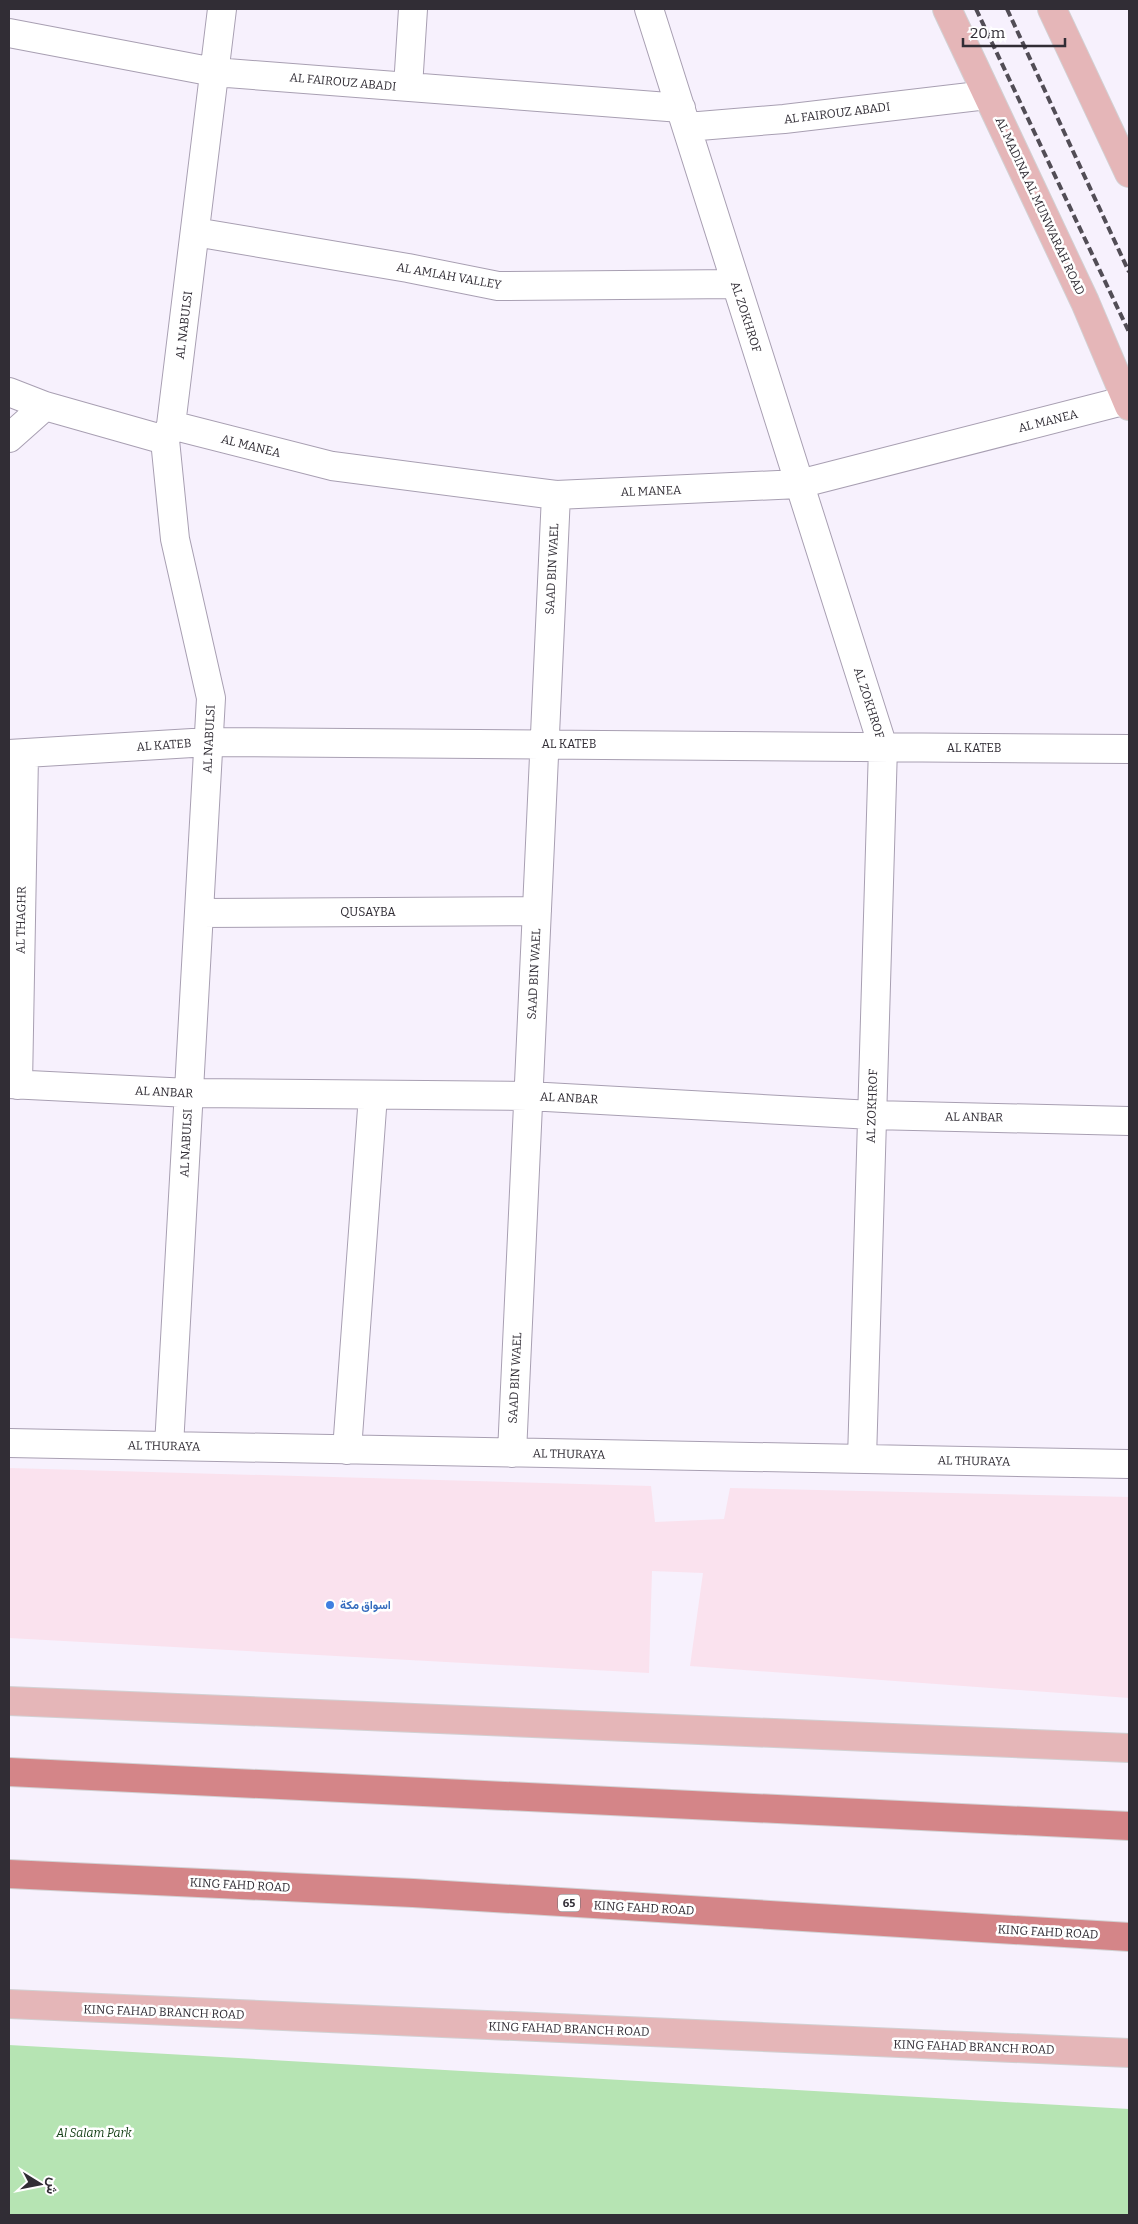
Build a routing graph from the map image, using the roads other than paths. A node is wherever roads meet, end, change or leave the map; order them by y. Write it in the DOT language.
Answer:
graph roads {
  1 [pos="222,9"];
  2 [pos="413,9"];
  3 [pos="649,9"];
  4 [pos="947,9"];
  5 [pos="1052,9"];
  6 [pos="9,34"];
  7 [pos="214,72"];
  8 [pos="408,87"];
  9 [pos="987,95"];
  10 [pos="684,118"];
  11 [pos="1129,173"];
  12 [pos="195,232"];
  13 [pos="736,284"];
  14 [pos="9,392"];
  15 [pos="1128,403"];
  16 [pos="45,406"];
  17 [pos="168,432"];
  18 [pos="9,438"];
  19 [pos="799,484"];
  20 [pos="556,495"];
  21 [pos="209,742"];
  22 [pos="544,744"];
  23 [pos="882,747"];
  24 [pos="1129,749"];
  25 [pos="16,755"];
  26 [pos="536,911"];
  27 [pos="199,913"];
  28 [pos="13,1084"];
  29 [pos="189,1093"];
  30 [pos="373,1095"];
  31 [pos="528,1096"];
  32 [pos="872,1114"];
  33 [pos="1129,1121"];
  34 [pos="9,1443"];
  35 [pos="169,1446"];
  36 [pos="347,1450"];
  37 [pos="512,1453"];
  38 [pos="862,1459"];
  39 [pos="1129,1464"];
  40 [pos="9,1701"];
  41 [pos="1129,1748"];
  42 [pos="9,1772"];
  43 [pos="1129,1826"];
  44 [pos="9,1874"];
  45 [pos="1129,1937"];
  46 [pos="9,2004"];
  47 [pos="1129,2054"];
  1 -- 7 [label="street, AL NABULSI"];
  2 -- 8 [label="street"];
  3 -- 10 [label="street, AL ZOKHROF"];
  4 -- 9 [label="main road, AL MADINA AL MUNWARAH ROAD"];
  5 -- 11 [label="main road"];
  6 -- 7 [label="street, AL FAIROUZ ABADI"];
  7 -- 8 [label="street, AL FAIROUZ ABADI"];
  7 -- 12 [label="street, AL NABULSI"];
  8 -- 10 [label="street, AL FAIROUZ ABADI"];
  9 -- 10 [label="street, AL FAIROUZ ABADI"];
  9 -- 15 [label="main road, AL MADINA AL MUNWARAH ROAD"];
  10 -- 13 [label="street, AL ZOKHROF"];
  12 -- 13 [label="street, AL AMLAH VALLEY"];
  12 -- 17 [label="street, AL NABULSI"];
  13 -- 19 [label="street, AL ZOKHROF"];
  14 -- 16 [label="street, AL MANEA"];
  15 -- 19 [label="street, AL MANEA"];
  16 -- 17 [label="street, AL MANEA"];
  16 -- 18 [label="street"];
  17 -- 20 [label="street, AL MANEA"];
  17 -- 21 [label="street, AL NABULSI"];
  19 -- 20 [label="street, AL MANEA"];
  19 -- 23 [label="street, AL ZOKHROF"];
  20 -- 22 [label="street, SAAD BIN WAEL"];
  21 -- 22 [label="street, AL KATEB"];
  21 -- 25 [label="street, AL KATEB"];
  21 -- 27 [label="street, AL NABULSI"];
  22 -- 23 [label="street, AL KATEB"];
  22 -- 26 [label="street, SAAD BIN WAEL"];
  23 -- 24 [label="street, AL KATEB"];
  23 -- 32 [label="street, AL ZOKHROF"];
  25 -- 28 [label="street, AL THAGHR"];
  26 -- 27 [label="street, QUSAYBA"];
  26 -- 31 [label="street, SAAD BIN WAEL"];
  27 -- 29 [label="street, AL NABULSI"];
  28 -- 29 [label="street, AL ANBAR"];
  29 -- 30 [label="street, AL ANBAR"];
  29 -- 35 [label="street, AL NABULSI"];
  30 -- 31 [label="street, AL ANBAR"];
  30 -- 36 [label="street"];
  31 -- 32 [label="street, AL ANBAR"];
  31 -- 37 [label="street, SAAD BIN WAEL"];
  32 -- 33 [label="street, AL ANBAR"];
  32 -- 38 [label="street, AL ZOKHROF"];
  34 -- 35 [label="street, AL THURAYA"];
  35 -- 36 [label="street, AL THURAYA"];
  36 -- 37 [label="street, AL THURAYA"];
  37 -- 38 [label="street, AL THURAYA"];
  38 -- 39 [label="street, AL THURAYA"];
  40 -- 41 [label="main road"];
  42 -- 43 [label="highway"];
  44 -- 45 [label="highway, KING FAHD ROAD / 65"];
  46 -- 47 [label="main road, KING FAHAD BRANCH ROAD"];
}
